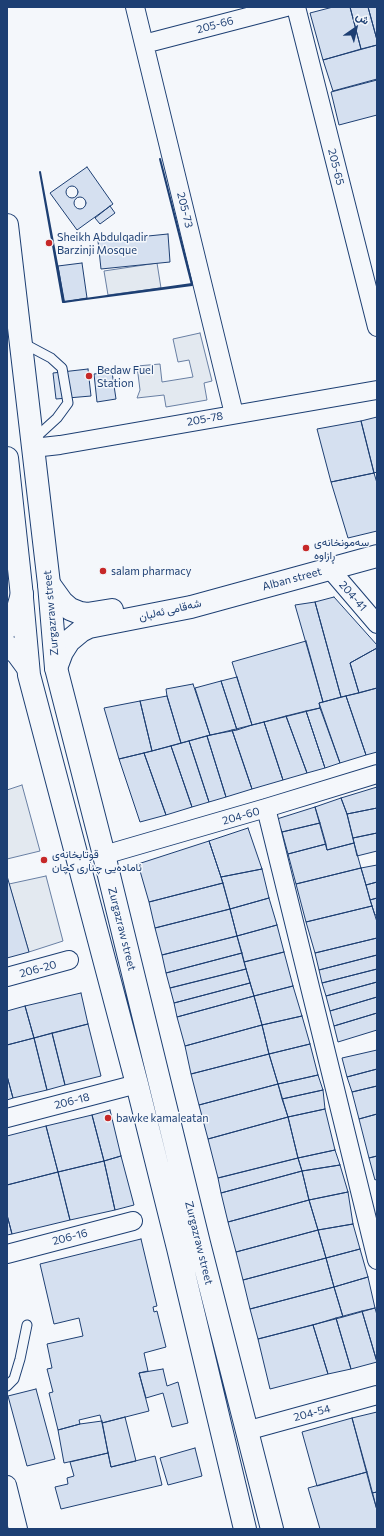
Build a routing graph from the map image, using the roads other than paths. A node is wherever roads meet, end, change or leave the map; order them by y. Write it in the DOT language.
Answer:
graph roads {
  1 [pos="135,7"];
  2 [pos="286,7"];
  3 [pos="296,7"];
  4 [pos="144,44"];
  5 [pos="7,225"];
  6 [pos="377,327"];
  7 [pos="20,341"];
  8 [pos="377,390"];
  9 [pos="234,414"];
  10 [pos="32,444"];
  11 [pos="7,458"];
  12 [pos="377,556"];
  13 [pos="330,569"];
  14 [pos="49,584"];
  15 [pos="22,594"];
  16 [pos="206,602"];
  17 [pos="377,624"];
  18 [pos="7,628"];
  19 [pos="7,646"];
  20 [pos="28,668"];
  21 [pos="56,668"];
  22 [pos="377,774"];
  23 [pos="266,808"];
  24 [pos="104,855"];
  25 [pos="69,960"];
  26 [pos="7,977"];
  27 [pos="137,1084"];
  28 [pos="7,1118"];
  29 [pos="133,1221"];
  30 [pos="198,1243"];
  31 [pos="178,1248"];
  32 [pos="7,1254"];
  33 [pos="377,1260"];
  34 [pos="27,1325"];
  35 [pos="7,1386"];
  36 [pos="377,1395"];
  37 [pos="246,1431"];
  38 [pos="7,1485"];
  39 [pos="14,1523"];
  40 [pos="245,1529"];
  41 [pos="272,1529"];
  1 -- 4 [label="street, 205-73"];
  2 -- 4 [label="street, 205-66"];
  3 -- 6 [label="street, 205-65"];
  4 -- 9 [label="street, 205-73"];
  5 -- 7 [label="main road, Zurgazraw street"];
  7 -- 10 [label="main road, Zurgazraw street"];
  7 -- 10 [label="lane"];
  8 -- 9 [label="street, 205-78"];
  9 -- 10 [label="street, 205-78"];
  10 -- 14 [label="main road, Zurgazraw street"];
  11 -- 15 [label="main road, Zurgazraw street"];
  12 -- 13 [label="main road, Alban street"];
  13 -- 16 [label="main road, Alban street"];
  13 -- 17 [label="street, 204-41"];
  14 -- 16 [label="main road, شەقامی ئەلبان"];
  14 -- 21 [label="main road, Zurgazraw street"];
  15 -- 18 [label="main road"];
  15 -- 20 [label="main road, Zurgazraw street"];
  16 -- 21 [label="main road, شەقامی ئەلبان"];
  19 -- 20 [label="main road"];
  20 -- 27 [label="main road, Zurgazraw street"];
  21 -- 24 [label="main road, Zurgazraw street"];
  22 -- 23 [label="street, 204-60"];
  23 -- 24 [label="street, 204-60"];
  23 -- 33 [label="street"];
  24 -- 30 [label="main road, Zurgazraw street"];
  25 -- 26 [label="street, 206-20"];
  27 -- 28 [label="street, 206-18"];
  27 -- 31 [label="main road, Zurgazraw street"];
  29 -- 32 [label="street, 206-16"];
  30 -- 31 [label="main road"];
  30 -- 37 [label="main road, Zurgazraw street"];
  31 -- 40 [label="main road, Zurgazraw street"];
  34 -- 35 [label="lane"];
  36 -- 37 [label="street, 204-54"];
  37 -- 41 [label="main road, Zurgazraw street"];
  38 -- 39 [label="street"];
}
